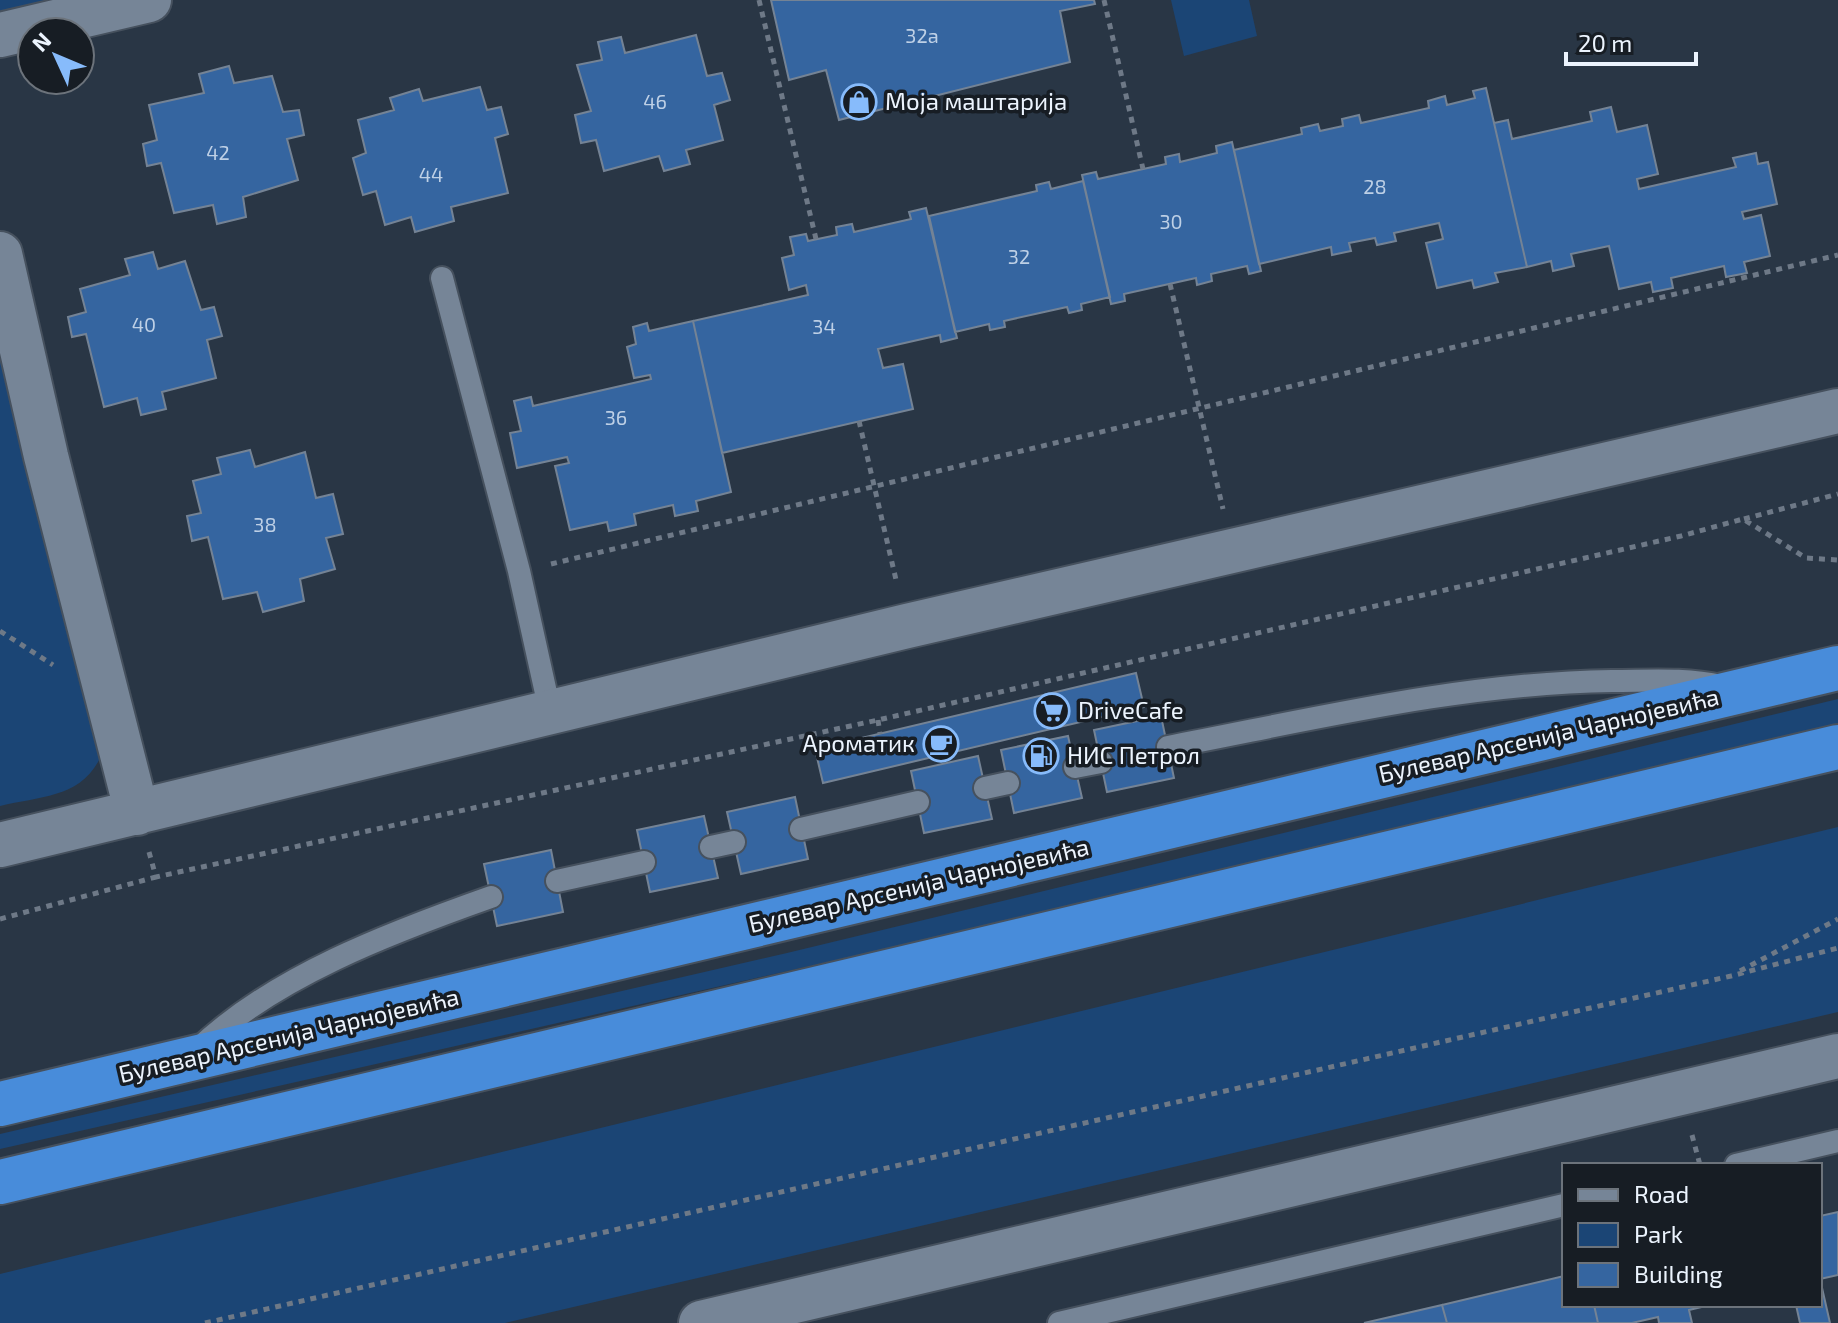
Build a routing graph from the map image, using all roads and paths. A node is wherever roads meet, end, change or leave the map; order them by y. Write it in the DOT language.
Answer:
graph roads {
  1 [pos="149,0"];
  2 [pos="759,0"];
  3 [pos="1104,0"];
  4 [pos="0,35"];
  5 [pos="1143,169"];
  6 [pos="816,239"];
  7 [pos="0,254"];
  8 [pos="1838,255"];
  9 [pos="442,278"];
  10 [pos="1170,284"];
  11 [pos="1200,410"];
  12 [pos="1838,411"];
  13 [pos="859,421"];
  14 [pos="874,488"];
  15 [pos="1838,494"];
  16 [pos="1743,519"];
  17 [pos="1232,551"];
  18 [pos="1838,560"];
  19 [pos="519,571"];
  20 [pos="907,626"];
  21 [pos="1838,668"];
  22 [pos="1741,690"];
  23 [pos="550,711"];
  24 [pos="878,720"];
  25 [pos="880,734"];
  26 [pos="1168,747"];
  27 [pos="1838,747"];
  28 [pos="1101,762"];
  29 [pos="1075,767"];
  30 [pos="1008,783"];
  31 [pos="985,788"];
  32 [pos="918,802"];
  33 [pos="137,813"];
  34 [pos="801,829"];
  35 [pos="734,842"];
  36 [pos="0,845"];
  37 [pos="711,847"];
  38 [pos="644,862"];
  39 [pos="156,877"];
  40 [pos="557,881"];
  41 [pos="491,897"];
  42 [pos="0,919"];
  43 [pos="1838,919"];
  44 [pos="1838,948"];
  45 [pos="1731,976"];
  46 [pos="1838,1056"];
  47 [pos="187,1060"];
  48 [pos="0,1104"];
  49 [pos="1838,1141"];
  50 [pos="1744,1163"];
  51 [pos="0,1182"];
  52 [pos="1562,1205"];
  53 [pos="205,1323"];
  54 [pos="701,1323"];
  55 [pos="1059,1323"];
  1 -- 4 [label="street"];
  2 -- 6 [label="path"];
  3 -- 5 [label="path"];
  7 -- 33 [label="street"];
  8 -- 11 [label="path"];
  9 -- 19 [label="lane"];
  10 -- 11 [label="path"];
  11 -- 14 [label="path"];
  11 -- 17 [label="path"];
  12 -- 17 [label="street"];
  13 -- 14 [label="path"];
  14 -- 19 [label="path"];
  14 -- 20 [label="path"];
  15 -- 16 [label="path"];
  16 -- 18 [label="path"];
  16 -- 24 [label="path"];
  17 -- 20 [label="street"];
  19 -- 23 [label="lane"];
  20 -- 23 [label="street"];
  21 -- 22 [label="highway, Булевар Арсенија Чарнојевића"];
  22 -- 26 [label="lane"];
  22 -- 47 [label="highway, Булевар Арсенија Чарнојевића"];
  23 -- 33 [label="street"];
  24 -- 25 [label="path"];
  24 -- 39 [label="path"];
  27 -- 51 [label="highway"];
  28 -- 29 [label="lane"];
  30 -- 31 [label="lane"];
  32 -- 34 [label="lane"];
  33 -- 36 [label="street"];
  33 -- 39 [label="path"];
  35 -- 37 [label="lane"];
  38 -- 40 [label="lane"];
  39 -- 42 [label="path"];
  41 -- 47 [label="lane"];
  43 -- 45 [label="path"];
  44 -- 45 [label="path"];
  45 -- 53 [label="path"];
  46 -- 54 [label="street"];
  47 -- 48 [label="highway, Булевар Арсенија Чарнојевића"];
  49 -- 50 [label="lane"];
  52 -- 55 [label="lane"];
}
